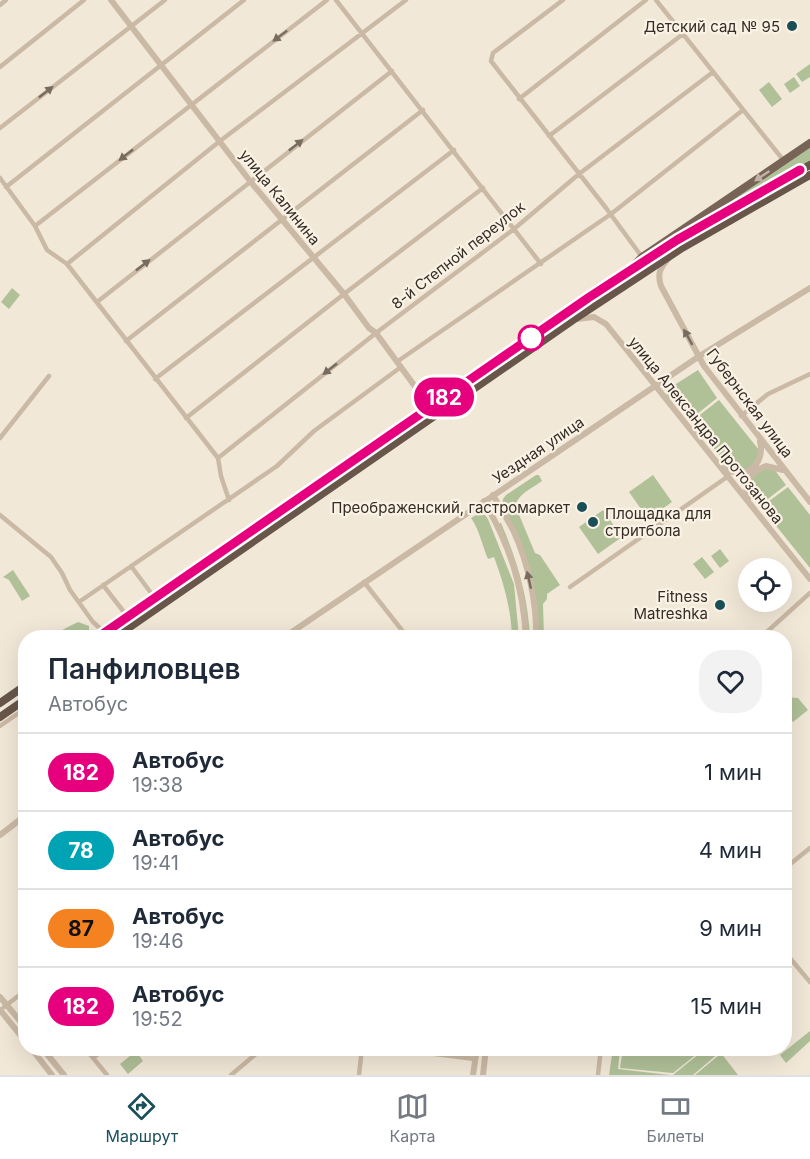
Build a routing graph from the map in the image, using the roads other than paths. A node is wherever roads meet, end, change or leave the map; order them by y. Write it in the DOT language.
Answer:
graph roads {
  1 [pos="6,0"];
  2 [pos="84,0"];
  3 [pos="111,0"];
  4 [pos="165,0"];
  5 [pos="244,0"];
  6 [pos="327,0"];
  7 [pos="336,0"];
  8 [pos="406,0"];
  9 [pos="564,0"];
  10 [pos="646,0"];
  11 [pos="656,0"];
  12 [pos="0,5"];
  13 [pos="132,26"];
  14 [pos="363,33"];
  15 [pos="683,34"];
  16 [pos="162,64"];
  17 [pos="0,68"];
  18 [pos="392,71"];
  19 [pos="713,72"];
  20 [pos="519,99"];
  21 [pos="192,103"];
  22 [pos="423,110"];
  23 [pos="743,110"];
  24 [pos="0,128"];
  25 [pos="549,136"];
  26 [pos="220,141"];
  27 [pos="810,143"];
  28 [pos="454,150"];
  29 [pos="783,161"];
  30 [pos="810,165"];
  31 [pos="579,174"];
  32 [pos="810,177"];
  33 [pos="0,178"];
  34 [pos="250,181"];
  35 [pos="6,188"];
  36 [pos="483,188"];
  37 [pos="610,214"];
  38 [pos="283,219"];
  39 [pos="35,226"];
  40 [pos="514,229"];
  41 [pos="674,253"];
  42 [pos="642,257"];
  43 [pos="313,258"];
  44 [pos="67,264"];
  45 [pos="541,264"];
  46 [pos="623,276"];
  47 [pos="810,288"];
  48 [pos="344,294"];
  49 [pos="97,302"];
  50 [pos="573,320"];
  51 [pos="376,333"];
  52 [pos="126,341"];
  53 [pos="698,357"];
  54 [pos="399,364"];
  55 [pos="810,374"];
  56 [pos="49,376"];
  57 [pos="155,379"];
  58 [pos="655,386"];
  59 [pos="430,407"];
  60 [pos="741,416"];
  61 [pos="186,418"];
  62 [pos="0,438"];
  63 [pos="760,438"];
  64 [pos="218,458"];
  65 [pos="718,466"];
  66 [pos="786,472"];
  67 [pos="727,477"];
  68 [pos="493,495"];
  69 [pos="229,500"];
  70 [pos="484,501"];
  71 [pos="810,502"];
  72 [pos="749,504"];
  73 [pos="0,515"];
  74 [pos="131,566"];
  75 [pos="810,579"];
  76 [pos="364,582"];
  77 [pos="103,585"];
  78 [pos="570,587"];
  79 [pos="810,594"];
  80 [pos="154,597"];
  81 [pos="80,602"];
  82 [pos="127,616"];
  83 [pos="97,630"];
  84 [pos="107,630"];
  85 [pos="126,630"];
  86 [pos="295,630"];
  87 [pos="402,630"];
  88 [pos="525,630"];
  89 [pos="536,630"];
  90 [pos="768,630"];
  91 [pos="18,691"];
  92 [pos="0,703"];
  93 [pos="18,705"];
  94 [pos="18,714"];
  95 [pos="0,717"];
  96 [pos="0,726"];
  97 [pos="18,821"];
  98 [pos="0,835"];
  99 [pos="810,848"];
  100 [pos="792,862"];
  101 [pos="792,961"];
  102 [pos="810,982"];
  103 [pos="18,996"];
  104 [pos="0,997"];
  105 [pos="7,1005"];
  106 [pos="0,1011"];
  107 [pos="18,1018"];
  108 [pos="18,1032"];
  109 [pos="37,1056"];
  110 [pos="49,1056"];
  111 [pos="95,1056"];
  112 [pos="254,1056"];
  113 [pos="361,1056"];
  114 [pos="451,1056"];
  115 [pos="476,1056"];
  116 [pos="485,1056"];
  117 [pos="600,1056"];
  118 [pos="93,1058"];
  119 [pos="475,1059"];
  120 [pos="52,1075"];
  121 [pos="64,1075"];
  122 [pos="106,1075"];
  123 [pos="231,1075"];
  124 [pos="359,1075"];
  125 [pos="473,1075"];
  126 [pos="483,1075"];
  127 [pos="598,1075"];
  1 -- 12 [label="street"];
  2 -- 17 [label="street"];
  3 -- 13 [label="street, улица Калинина"];
  4 -- 13 [label="street"];
  5 -- 16 [label="street"];
  6 -- 21 [label="street, one-way"];
  7 -- 14 [label="street"];
  8 -- 14 [label="street"];
  9 -- 20 [label="street"];
  10 -- 20 [label="street"];
  11 -- 15 [label="street"];
  13 -- 16 [label="street, улица Калинина"];
  24 -- 13 [label="street, one-way"];
  14 -- 18 [label="street"];
  14 -- 26 [label="street"];
  15 -- 19 [label="street"];
  15 -- 25 [label="street"];
  16 -- 21 [label="street, улица Калинина"];
  16 -- 35 [label="street"];
  18 -- 22 [label="street"];
  34 -- 18 [label="street, one-way"];
  19 -- 23 [label="street"];
  19 -- 31 [label="street, 8-й Степной переулок"];
  20 -- 25 [label="street"];
  21 -- 26 [label="street, улица Калинина"];
  21 -- 39 [label="street, one-way"];
  22 -- 28 [label="street"];
  22 -- 38 [label="street"];
  23 -- 29 [label="street"];
  23 -- 37 [label="street"];
  25 -- 31 [label="street"];
  26 -- 34 [label="street, улица Калинина"];
  26 -- 44 [label="street"];
  27 -- 29 [label="main road"];
  28 -- 36 [label="street"];
  28 -- 43 [label="street"];
  29 -- 42 [label="main road, one-way"];
  30 -- 46 [label="highway"];
  31 -- 37 [label="street"];
  31 -- 40 [label="street, 8-й Степной переулок"];
  32 -- 41 [label="highway"];
  33 -- 35 [label="street"];
  34 -- 38 [label="street, улица Калинина"];
  49 -- 34 [label="street, one-way"];
  35 -- 39 [label="street"];
  36 -- 40 [label="street"];
  36 -- 48 [label="street"];
  37 -- 42 [label="street"];
  37 -- 45 [label="street"];
  38 -- 43 [label="street, улица Калинина"];
  38 -- 52 [label="street"];
  39 -- 44 [label="street"];
  40 -- 45 [label="street"];
  40 -- 51 [label="street, 8-й Степной переулок"];
  41 -- 50 [label="highway"];
  53 -- 41 [label="street, Губернская улица, one-way"];
  42 -- 46 [label="main road"];
  43 -- 48 [label="street, улица Калинина"];
  43 -- 57 [label="street"];
  44 -- 49 [label="street"];
  45 -- 54 [label="street"];
  46 -- 59 [label="highway"];
  47 -- 53 [label="street, Уездная улица"];
  48 -- 51 [label="street, улица Калинина"];
  48 -- 61 [label="street"];
  49 -- 52 [label="street"];
  50 -- 58 [label="street, улица Александра Протозанова"];
  50 -- 85 [label="highway"];
  51 -- 54 [label="street, улица Калинина"];
  51 -- 64 [label="street, 8-й Степной переулок, one-way"];
  52 -- 57 [label="street"];
  53 -- 58 [label="street, Уездная улица"];
  53 -- 60 [label="street, Губернская улица"];
  54 -- 59 [label="street, улица Калинина"];
  54 -- 69 [label="street"];
  55 -- 60 [label="street"];
  56 -- 62 [label="street"];
  57 -- 61 [label="street"];
  58 -- 65 [label="street, улица Александра Протозанова"];
  58 -- 68 [label="street, Уездная улица"];
  59 -- 80 [label="highway"];
  60 -- 63 [label="street, Губернская улица"];
  61 -- 64 [label="street"];
  63 -- 65 [label="street"];
  63 -- 66 [label="street, Губернская улица"];
  64 -- 69 [label="street"];
  65 -- 67 [label="street, улица Александра Протозанова"];
  66 -- 71 [label="street, Губернская улица"];
  66 -- 72 [label="street"];
  67 -- 72 [label="street, улица Александра Протозанова"];
  67 -- 78 [label="street"];
  68 -- 70 [label="street, Уездная улица"];
  89 -- 68 [label="street, one-way"];
  69 -- 74 [label="street"];
  70 -- 76 [label="street, Уездная улица"];
  70 -- 88 [label="street"];
  72 -- 75 [label="street, улица Александра Протозанова"];
  73 -- 81 [label="street"];
  74 -- 77 [label="street"];
  74 -- 80 [label="street"];
  76 -- 86 [label="street, Уездная улица"];
  76 -- 87 [label="street"];
  77 -- 81 [label="street"];
  77 -- 82 [label="street"];
  79 -- 90 [label="street"];
  80 -- 82 [label="highway"];
  81 -- 83 [label="street"];
  82 -- 84 [label="highway"];
  91 -- 92 [label="highway"];
  93 -- 95 [label="highway"];
  94 -- 96 [label="street"];
  97 -- 98 [label="street"];
  99 -- 100 [label="street"];
  101 -- 102 [label="street"];
  103 -- 105 [label="street"];
  104 -- 105 [label="street"];
  105 -- 106 [label="street"];
  105 -- 107 [label="street"];
  106 -- 108 [label="street"];
  109 -- 120 [label="street"];
  110 -- 121 [label="street"];
  111 -- 118 [label="street"];
  112 -- 123 [label="street"];
  113 -- 124 [label="street"];
  114 -- 119 [label="street"];
  115 -- 119 [label="street"];
  116 -- 126 [label="street"];
  117 -- 127 [label="street"];
  118 -- 122 [label="street"];
  119 -- 125 [label="street"];
}
